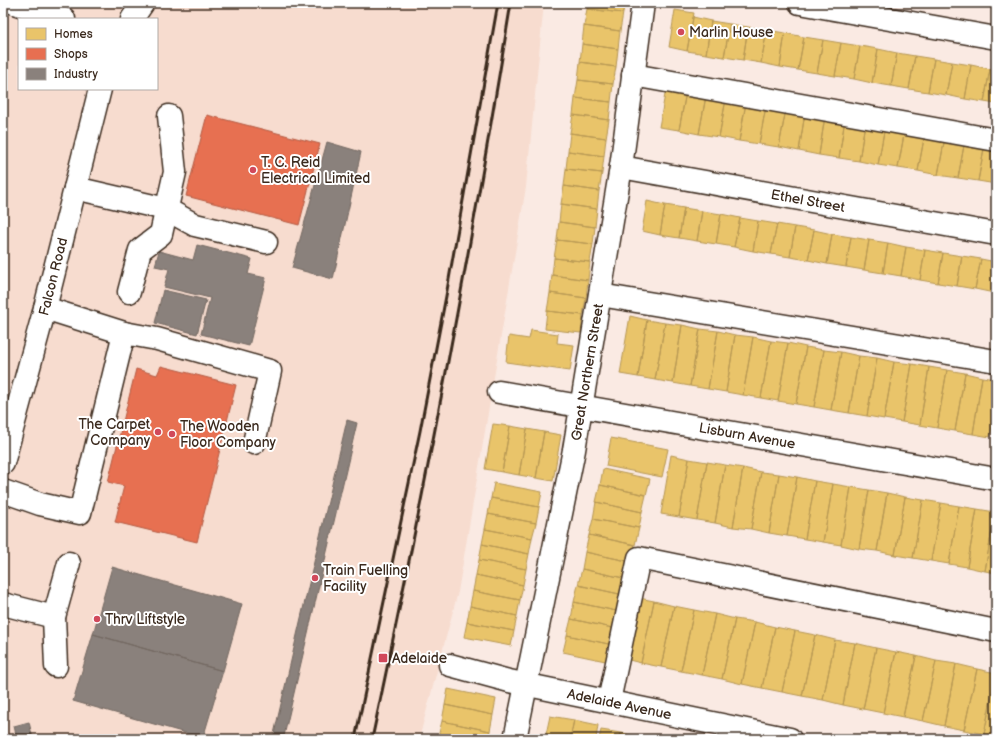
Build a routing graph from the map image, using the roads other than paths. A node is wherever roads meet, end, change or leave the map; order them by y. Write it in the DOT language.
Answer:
graph roads {
  1 [pos="14,3"];
  2 [pos="143,3"];
  3 [pos="644,3"];
  4 [pos="800,3"];
  5 [pos="61,18"];
  6 [pos="133,18"];
  7 [pos="996,38"];
  8 [pos="633,75"];
  9 [pos="100,90"];
  10 [pos="169,116"];
  11 [pos="996,140"];
  12 [pos="621,167"];
  13 [pos="75,188"];
  14 [pos="166,209"];
  15 [pos="996,234"];
  16 [pos="266,242"];
  17 [pos="129,292"];
  18 [pos="600,295"];
  19 [pos="45,308"];
  20 [pos="124,333"];
  21 [pos="996,361"];
  22 [pos="499,392"];
  23 [pos="582,407"];
  24 [pos="254,443"];
  25 [pos="3,463"];
  26 [pos="996,479"];
  27 [pos="3,492"];
  28 [pos="69,563"];
  29 [pos="3,604"];
  30 [pos="54,617"];
  31 [pos="996,631"];
  32 [pos="450,665"];
  33 [pos="56,666"];
  34 [pos="527,684"];
  35 [pos="609,701"];
  36 [pos="515,739"];
  37 [pos="790,739"];
  1 -- 5 [label="street"];
  2 -- 6 [label="street"];
  3 -- 8 [label="street, Great Northern Street"];
  4 -- 7 [label="street"];
  8 -- 11 [label="street"];
  8 -- 12 [label="street, Great Northern Street"];
  9 -- 13 [label="street, Falcon Road"];
  10 -- 14 [label="street"];
  12 -- 15 [label="street, Ethel Street"];
  12 -- 18 [label="street, Great Northern Street"];
  13 -- 14 [label="street"];
  13 -- 19 [label="street, Falcon Road"];
  14 -- 16 [label="street"];
  14 -- 17 [label="street"];
  18 -- 21 [label="street"];
  18 -- 23 [label="street, Great Northern Street"];
  19 -- 20 [label="street"];
  19 -- 25 [label="street, Falcon Road"];
  20 -- 24 [label="street"];
  20 -- 27 [label="street"];
  22 -- 23 [label="street, Lisburn Avenue"];
  23 -- 26 [label="street, Lisburn Avenue"];
  23 -- 34 [label="street, Great Northern Street"];
  28 -- 30 [label="street"];
  29 -- 30 [label="street"];
  30 -- 33 [label="street"];
  31 -- 35 [label="street"];
  32 -- 34 [label="street, Adelaide Avenue"];
  34 -- 35 [label="street, Adelaide Avenue"];
  34 -- 36 [label="street, Great Northern Street"];
  35 -- 37 [label="street, Adelaide Avenue"];
}
